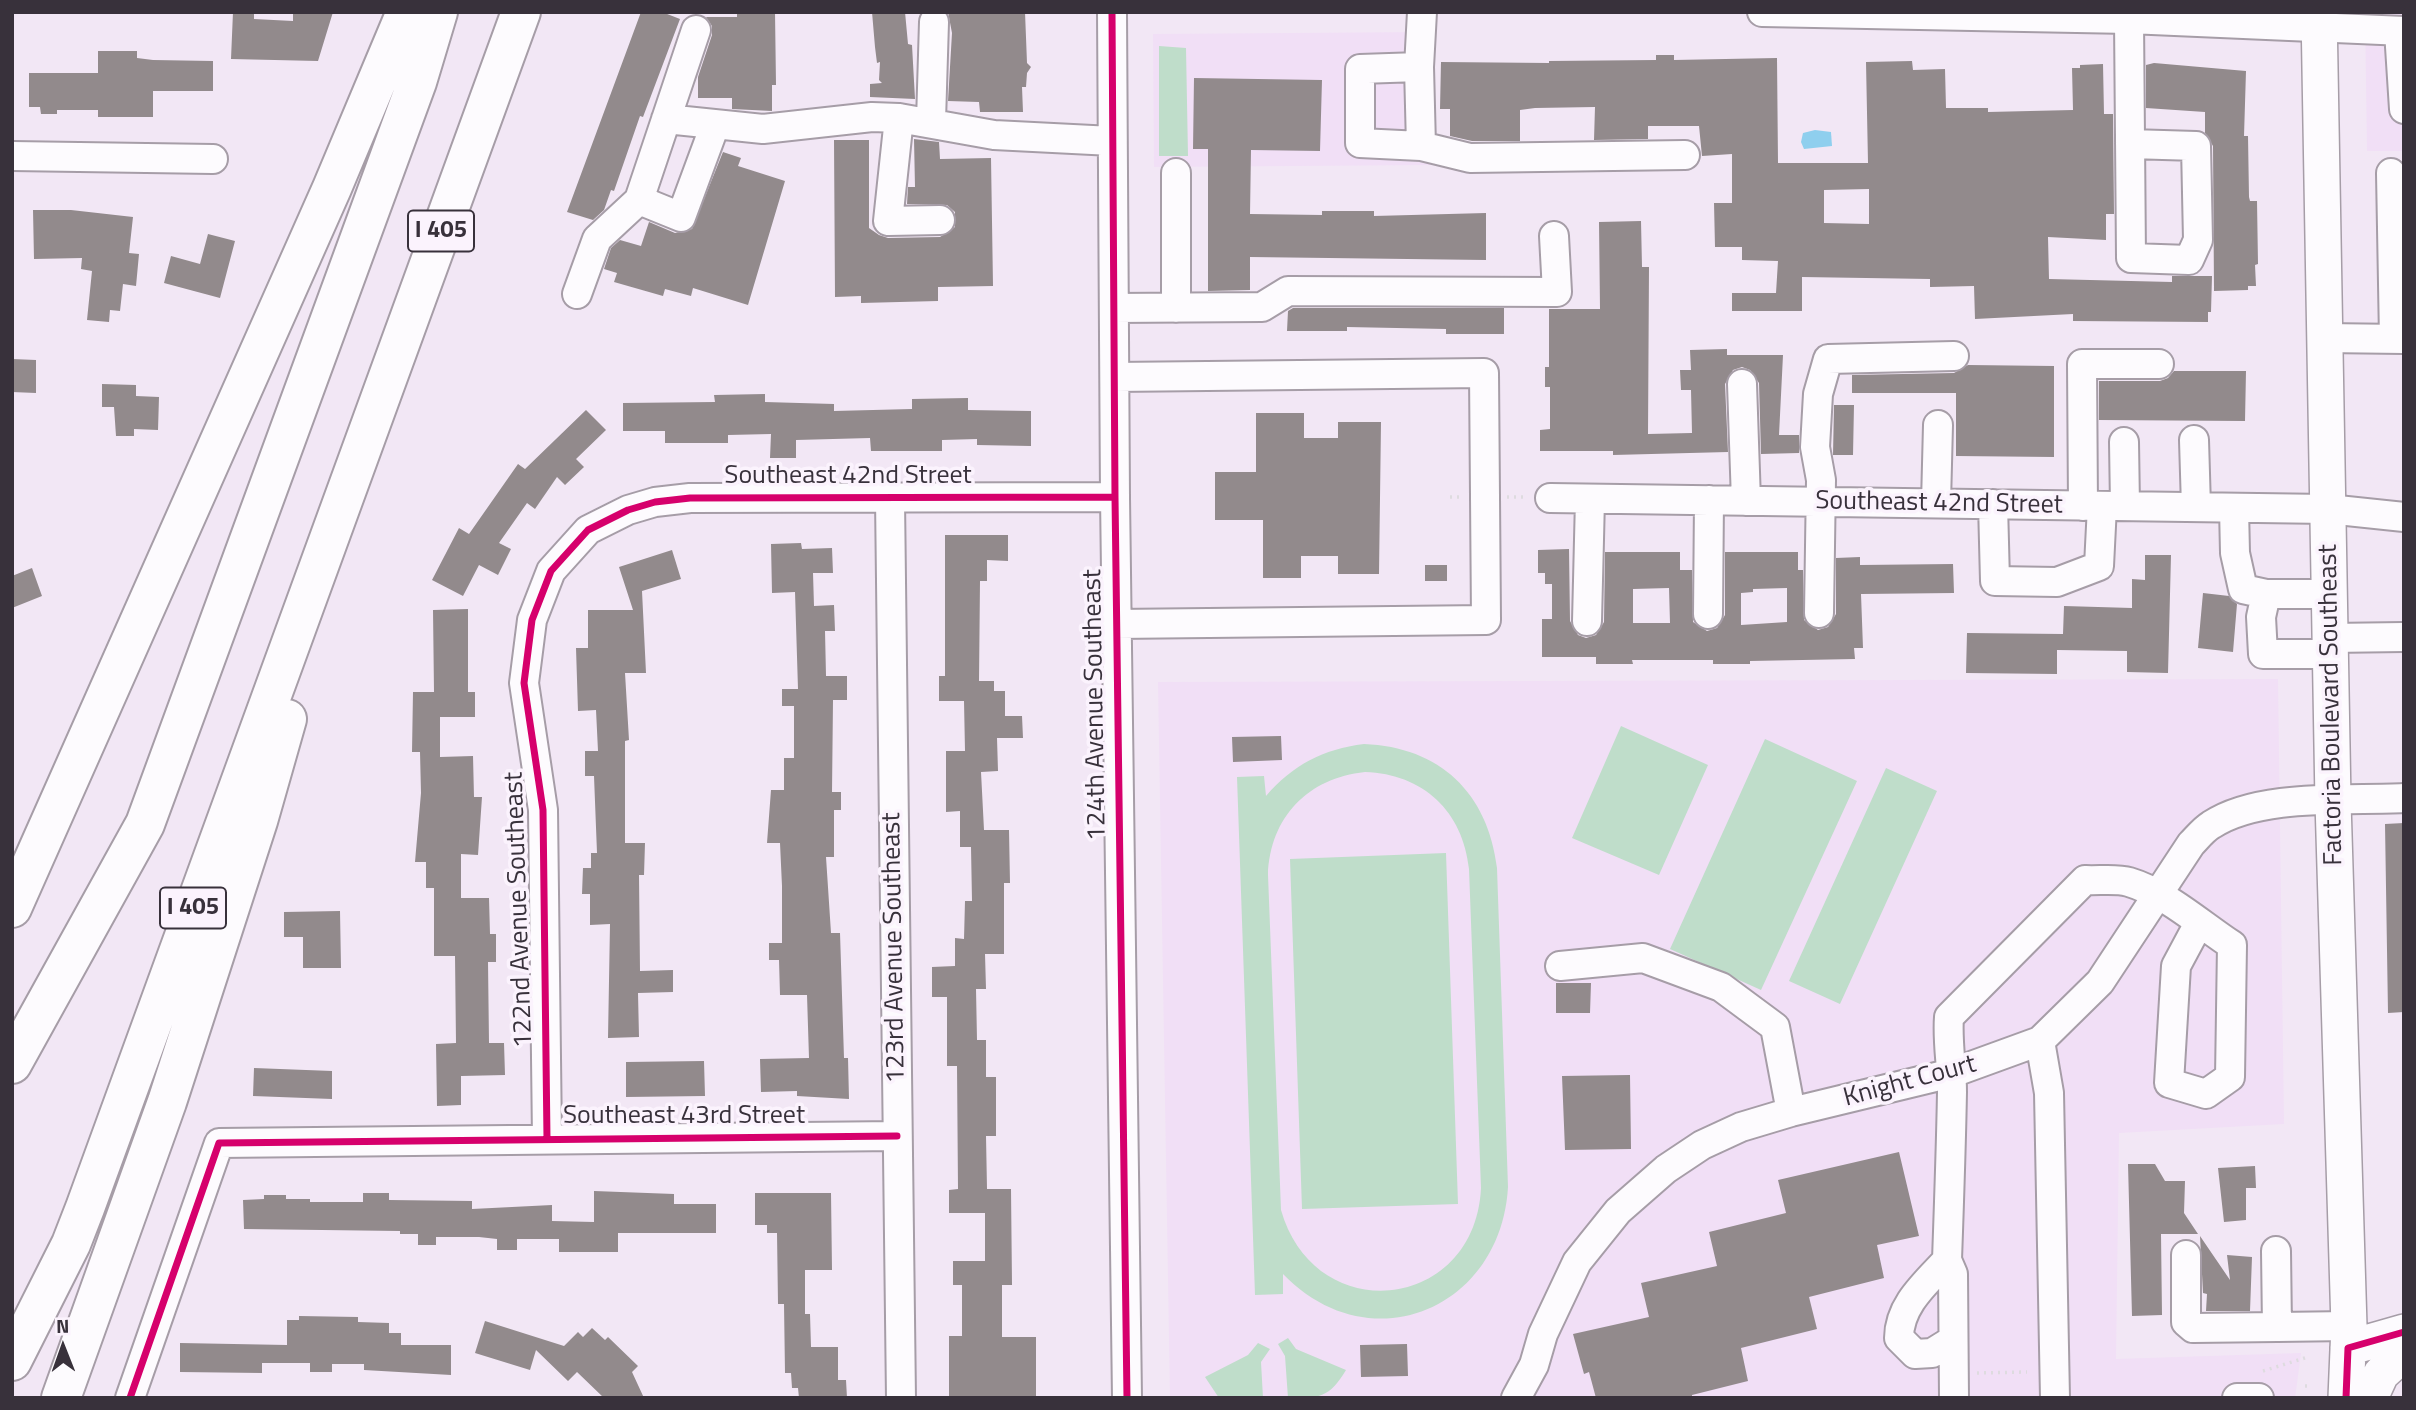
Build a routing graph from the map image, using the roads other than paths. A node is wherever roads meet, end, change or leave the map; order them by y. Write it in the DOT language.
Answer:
graph roads {
  1 [pos="406,12"];
  2 [pos="438,12"];
  3 [pos="521,12"];
  4 [pos="1112,12"];
  5 [pos="1422,12"];
  6 [pos="1762,12"];
  7 [pos="2129,19"];
  8 [pos="2319,19"];
  9 [pos="934,22"];
  10 [pos="1972,22"];
  11 [pos="696,30"];
  12 [pos="2402,31"];
  13 [pos="1419,67"];
  14 [pos="2404,109"];
  15 [pos="899,118"];
  16 [pos="666,119"];
  17 [pos="931,121"];
  18 [pos="715,125"];
  19 [pos="1112,141"];
  20 [pos="2130,144"];
  21 [pos="1420,146"];
  22 [pos="1685,155"];
  23 [pos="12,156"];
  24 [pos="213,159"];
  25 [pos="1176,173"];
  26 [pos="2391,173"];
  27 [pos="639,201"];
  28 [pos="940,220"];
  29 [pos="1554,236"];
  30 [pos="577,294"];
  31 [pos="1114,307"];
  32 [pos="1176,308"];
  33 [pos="2324,338"];
  34 [pos="2399,339"];
  35 [pos="1954,356"];
  36 [pos="2159,364"];
  37 [pos="1115,377"];
  38 [pos="1742,384"];
  39 [pos="1938,425"];
  40 [pos="2194,439"];
  41 [pos="2124,442"];
  42 [pos="362,449"];
  43 [pos="1115,497"];
  44 [pos="1550,498"];
  45 [pos="890,499"];
  46 [pos="1590,499"];
  47 [pos="1709,500"];
  48 [pos="1746,500"];
  49 [pos="1821,502"];
  50 [pos="1936,503"];
  51 [pos="1993,504"];
  52 [pos="2103,506"];
  53 [pos="2196,507"];
  54 [pos="2234,508"];
  55 [pos="2328,509"];
  56 [pos="2404,517"];
  57 [pos="588,530"];
  58 [pos="2266,594"];
  59 [pos="2329,594"];
  60 [pos="1819,613"];
  61 [pos="1708,614"];
  62 [pos="1587,621"];
  63 [pos="1116,624"];
  64 [pos="2404,637"];
  65 [pos="2330,646"];
  66 [pos="2404,798"];
  67 [pos="2333,802"];
  68 [pos="2158,896"];
  69 [pos="12,908"];
  70 [pos="2199,923"];
  71 [pos="1560,966"];
  72 [pos="2040,1041"];
  73 [pos="12,1065"];
  74 [pos="1952,1073"];
  75 [pos="1791,1112"];
  76 [pos="897,1136"];
  77 [pos="547,1139"];
  78 [pos="2276,1251"];
  79 [pos="2186,1255"];
  80 [pos="1947,1260"];
  81 [pos="2277,1327"];
  82 [pos="2404,1332"];
  83 [pos="2348,1337"];
  84 [pos="1953,1340"];
  85 [pos="2404,1353"];
  86 [pos="12,1361"];
  87 [pos="2261,1384"];
  88 [pos="61,1398"];
  89 [pos="130,1398"];
  90 [pos="901,1398"];
  91 [pos="1127,1398"];
  92 [pos="1517,1398"];
  93 [pos="1954,1398"];
  94 [pos="2055,1398"];
  95 [pos="2237,1398"];
  96 [pos="2346,1398"];
  97 [pos="2370,1398"];
  1 -- 69 [label="highway"];
  2 -- 73 [label="highway, I 405"];
  3 -- 42 [label="highway, I 405"];
  4 -- 19 [label="street, 124th Avenue Southeast"];
  5 -- 13 [label="street"];
  6 -- 10 [label="street"];
  7 -- 8 [label="street"];
  7 -- 10 [label="street"];
  7 -- 20 [label="street"];
  8 -- 12 [label="street"];
  8 -- 33 [label="main road, Factoria Boulevard Southeast"];
  9 -- 17 [label="street"];
  11 -- 16 [label="street"];
  12 -- 14 [label="street"];
  13 -- 21 [label="street"];
  13 -- 21 [label="street"];
  15 -- 17 [label="street"];
  15 -- 18 [label="street"];
  15 -- 28 [label="street"];
  16 -- 18 [label="street"];
  16 -- 27 [label="street"];
  17 -- 19 [label="street"];
  18 -- 27 [label="street"];
  19 -- 31 [label="street, 124th Avenue Southeast"];
  20 -- 20 [label="street"];
  21 -- 22 [label="street"];
  23 -- 24 [label="street"];
  25 -- 32 [label="street"];
  26 -- 34 [label="street"];
  27 -- 30 [label="street"];
  29 -- 32 [label="street"];
  31 -- 32 [label="street"];
  31 -- 37 [label="street, 124th Avenue Southeast"];
  33 -- 34 [label="street"];
  33 -- 55 [label="main road, Factoria Boulevard Southeast"];
  35 -- 49 [label="street"];
  36 -- 52 [label="street"];
  37 -- 43 [label="street, 124th Avenue Southeast"];
  37 -- 63 [label="street"];
  38 -- 48 [label="street"];
  39 -- 50 [label="street"];
  40 -- 53 [label="street"];
  41 -- 52 [label="street"];
  42 -- 86 [label="highway, I 405"];
  42 -- 88 [label="highway"];
  43 -- 45 [label="street, Southeast 42nd Street"];
  43 -- 63 [label="street, 124th Avenue Southeast"];
  44 -- 46 [label="street, Southeast 42nd Street"];
  45 -- 57 [label="street, Southeast 42nd Street"];
  45 -- 76 [label="street, 123rd Avenue Southeast"];
  46 -- 47 [label="street, Southeast 42nd Street"];
  46 -- 62 [label="street"];
  47 -- 48 [label="street, Southeast 42nd Street"];
  47 -- 61 [label="street"];
  48 -- 49 [label="street, Southeast 42nd Street"];
  49 -- 50 [label="street, Southeast 42nd Street"];
  49 -- 60 [label="street"];
  50 -- 51 [label="street, Southeast 42nd Street"];
  51 -- 52 [label="street, Southeast 42nd Street"];
  51 -- 52 [label="street"];
  52 -- 53 [label="street, Southeast 42nd Street"];
  53 -- 54 [label="street, Southeast 42nd Street"];
  54 -- 55 [label="street, Southeast 42nd Street"];
  54 -- 58 [label="street"];
  55 -- 56 [label="street, Southeast 42nd Street"];
  55 -- 59 [label="main road, Factoria Boulevard Southeast"];
  57 -- 77 [label="street, 122nd Avenue Southeast"];
  58 -- 59 [label="street"];
  58 -- 65 [label="street"];
  59 -- 65 [label="main road, Factoria Boulevard Southeast"];
  63 -- 91 [label="street, 124th Avenue Southeast"];
  64 -- 65 [label="street"];
  65 -- 67 [label="main road, Factoria Boulevard Southeast"];
  66 -- 67 [label="street, Knight Court"];
  67 -- 68 [label="street, Knight Court"];
  67 -- 83 [label="main road, Factoria Boulevard Southeast"];
  68 -- 70 [label="street"];
  68 -- 72 [label="street, Knight Court"];
  68 -- 74 [label="street"];
  70 -- 70 [label="street"];
  71 -- 75 [label="street"];
  72 -- 74 [label="street, Knight Court"];
  72 -- 94 [label="street"];
  74 -- 75 [label="street, Knight Court"];
  74 -- 80 [label="street"];
  75 -- 92 [label="street, Knight Court"];
  76 -- 77 [label="street, Southeast 43rd Street"];
  76 -- 90 [label="street, 123rd Avenue Southeast"];
  77 -- 89 [label="street, Southeast 43rd Street"];
  78 -- 81 [label="street"];
  79 -- 81 [label="street"];
  80 -- 84 [label="street"];
  80 -- 84 [label="street"];
  81 -- 83 [label="street"];
  82 -- 83 [label="main road"];
  83 -- 96 [label="main road, Factoria Boulevard Southeast"];
  84 -- 93 [label="street"];
  85 -- 97 [label="main road"];
  87 -- 95 [label="street"];
}
